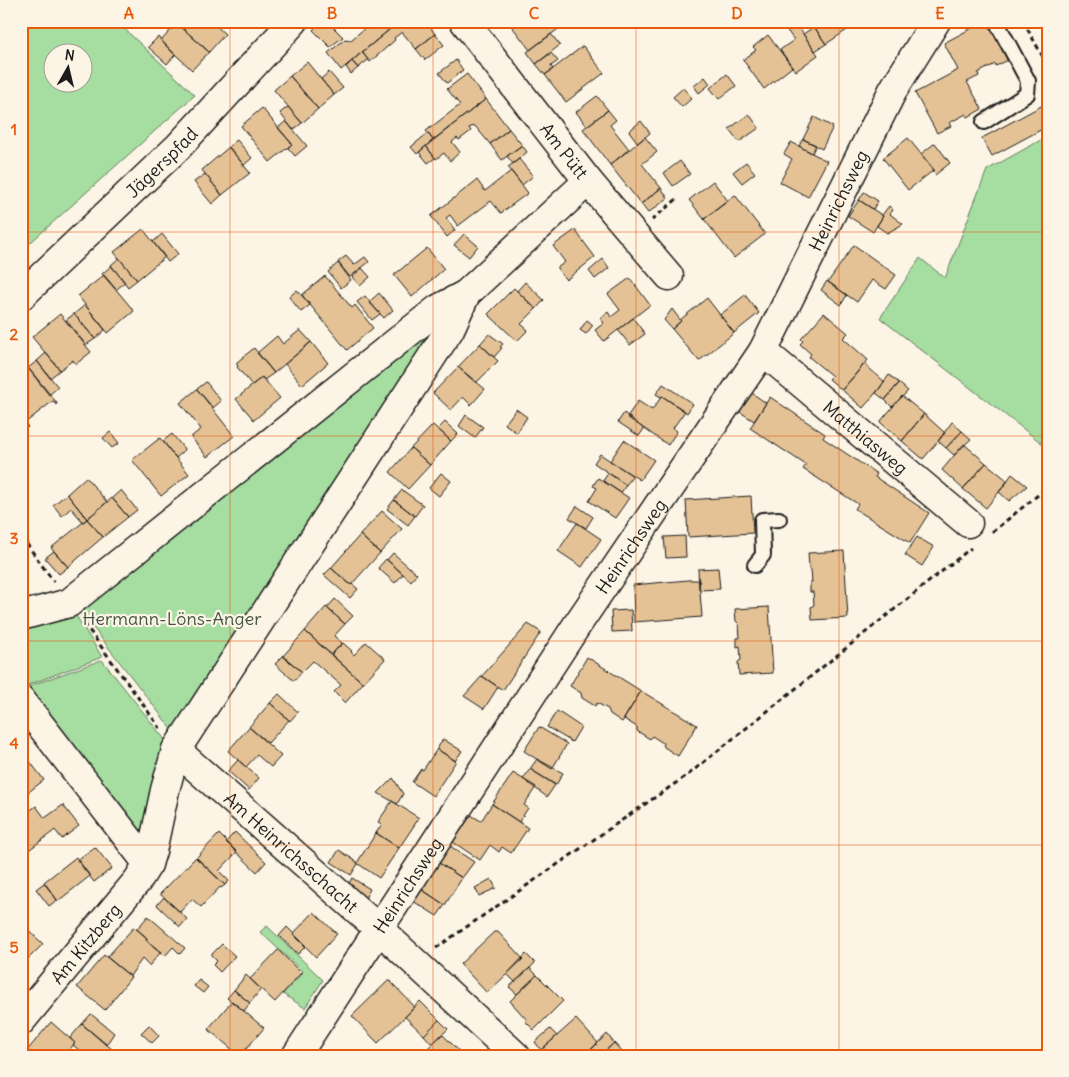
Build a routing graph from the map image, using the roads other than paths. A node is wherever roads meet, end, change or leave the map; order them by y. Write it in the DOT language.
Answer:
graph roads {
  1 [pos="294,21"];
  2 [pos="464,21"];
  3 [pos="936,21"];
  4 [pos="996,21"];
  5 [pos="984,122"];
  6 [pos="588,180"];
  7 [pos="669,276"];
  8 [pos="466,294"];
  9 [pos="21,296"];
  10 [pos="763,351"];
  11 [pos="779,519"];
  12 [pos="977,534"];
  13 [pos="755,565"];
  14 [pos="21,616"];
  15 [pos="21,700"];
  16 [pos="176,750"];
  17 [pos="148,864"];
  18 [pos="380,930"];
  19 [pos="21,1021"];
  20 [pos="296,1056"];
  21 [pos="516,1056"];
  1 -- 9 [label="street, Jägerspfad"];
  2 -- 6 [label="street, Am Pütt"];
  3 -- 10 [label="street, Heinrichsweg"];
  4 -- 5 [label="lane"];
  6 -- 7 [label="street, Am Pütt"];
  6 -- 8 [label="street"];
  8 -- 14 [label="street"];
  8 -- 16 [label="street"];
  10 -- 12 [label="street, Matthiasweg"];
  10 -- 18 [label="street, Heinrichsweg"];
  11 -- 13 [label="lane"];
  15 -- 17 [label="street"];
  16 -- 17 [label="street"];
  16 -- 18 [label="street, Am Heinrichsschacht"];
  17 -- 19 [label="street, Am Kitzberg"];
  18 -- 20 [label="street, Heinrichsweg"];
  18 -- 21 [label="street, Am Heinrichsschacht"];
}
